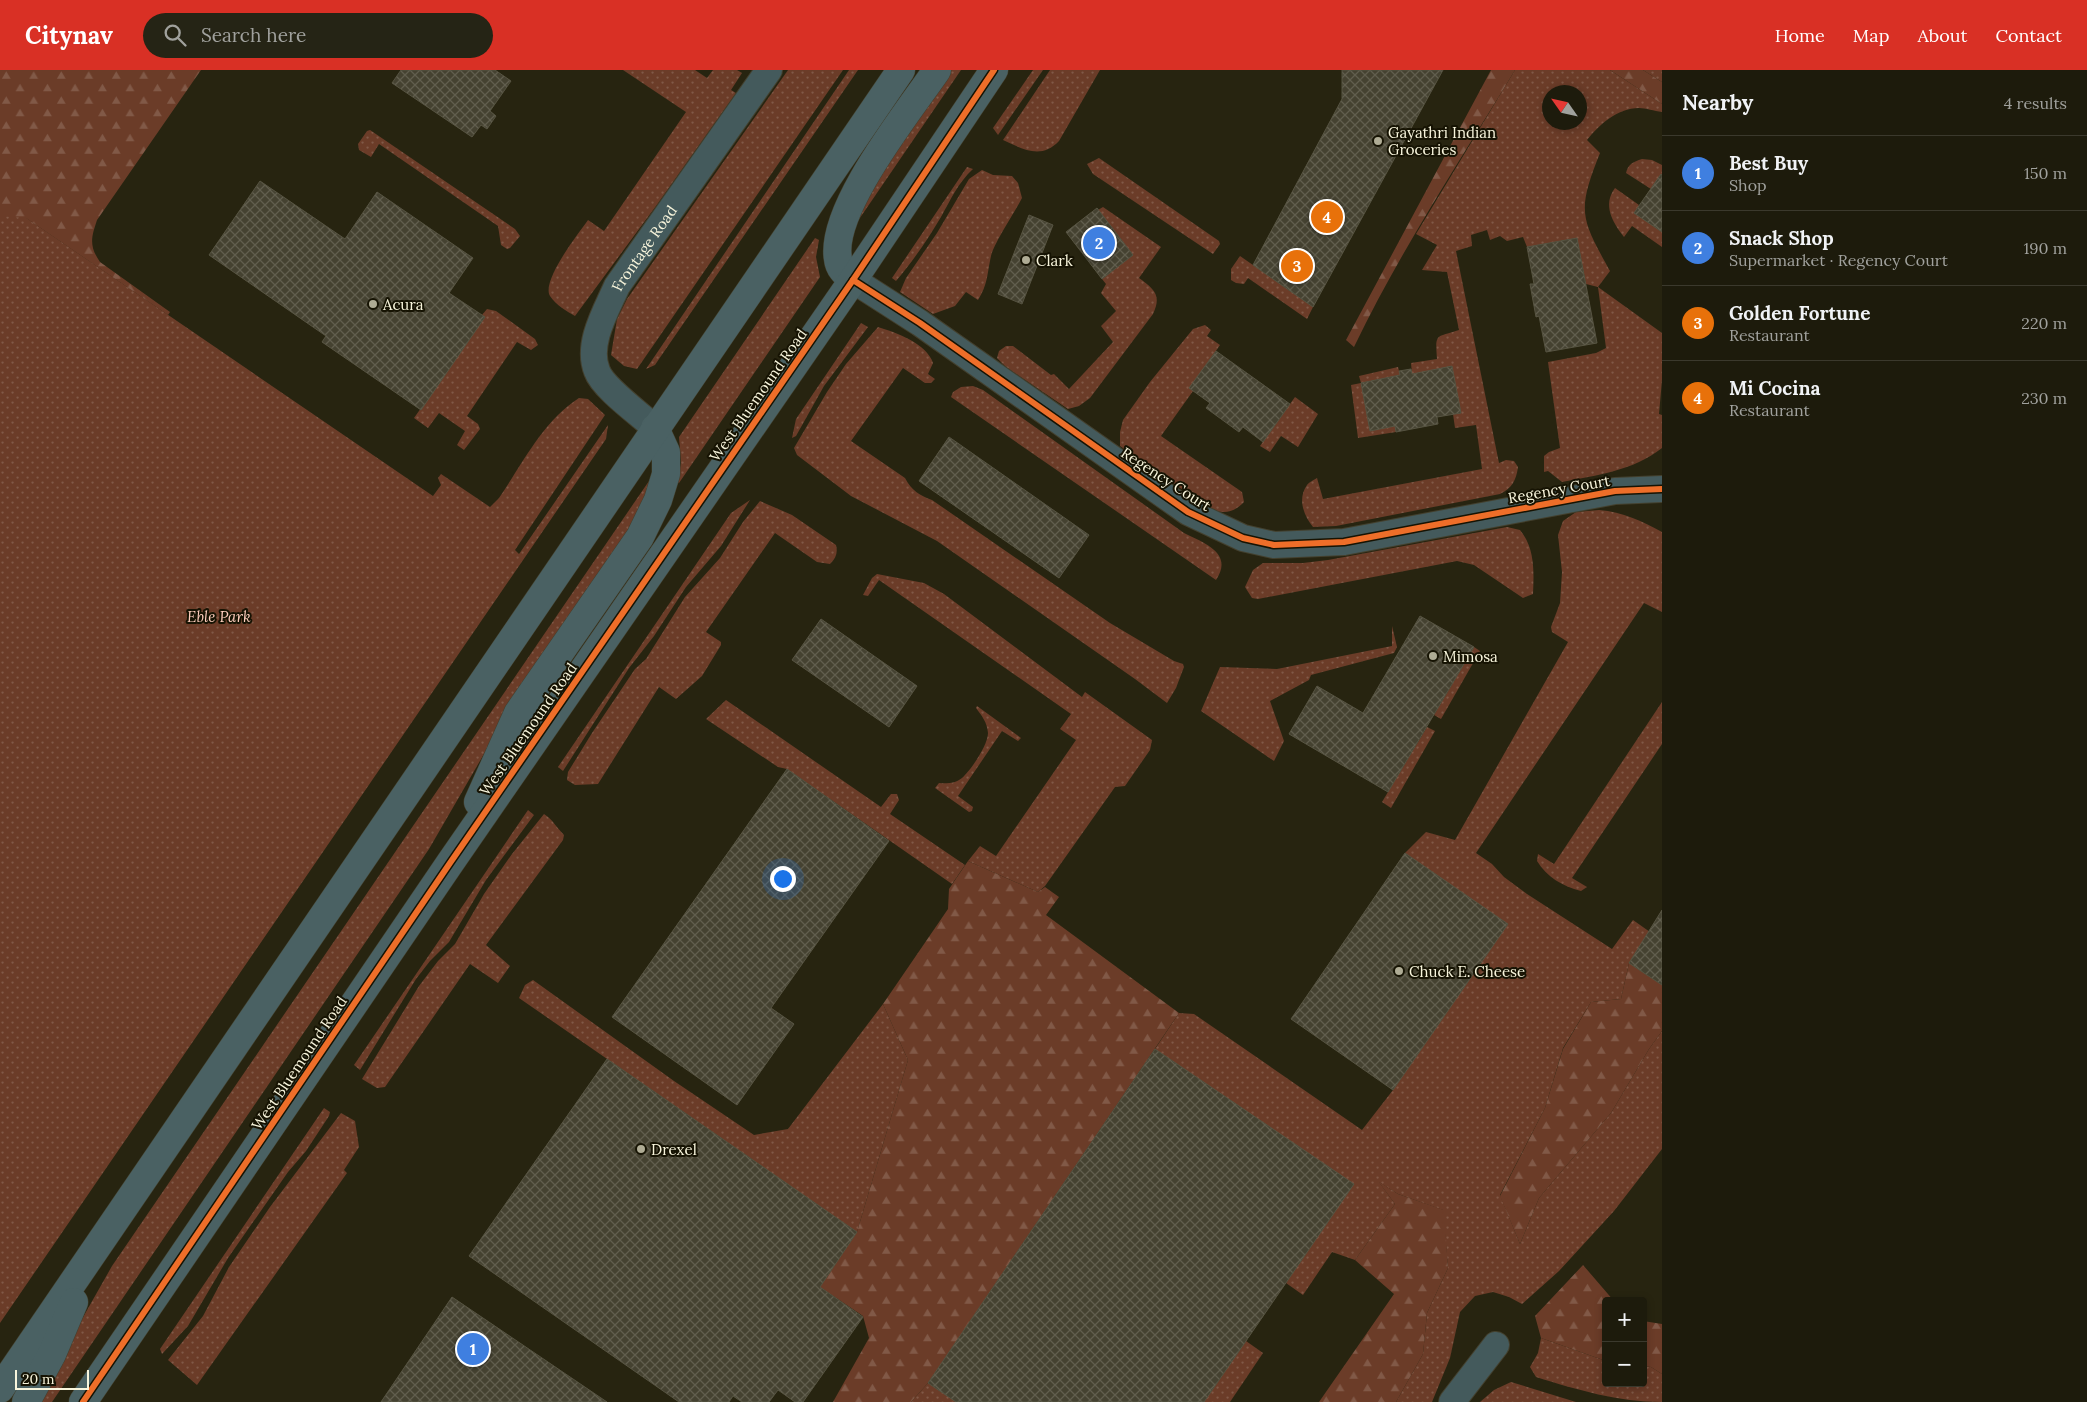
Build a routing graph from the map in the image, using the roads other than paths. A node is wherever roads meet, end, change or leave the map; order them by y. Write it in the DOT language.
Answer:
graph roads {
  1 [pos="769,70"];
  2 [pos="901,70"];
  3 [pos="937,70"];
  4 [pos="993,71"];
  5 [pos="853,280"];
  6 [pos="655,428"];
  7 [pos="1662,489"];
  8 [pos="450,863"];
  9 [pos="95,1250"];
  10 [pos="1496,1345"];
  11 [pos="0,1389"];
  12 [pos="26,1402"];
  13 [pos="83,1402"];
  14 [pos="1452,1402"];
  1 -- 6 [label="street, Frontage Road"];
  2 -- 6 [label="main road"];
  3 -- 5 [label="main road"];
  4 -- 5 [label="main road, West Bluemound Road"];
  5 -- 7 [label="street, Regency Court"];
  5 -- 8 [label="main road, West Bluemound Road"];
  6 -- 8 [label="main road"];
  6 -- 9 [label="main road"];
  8 -- 13 [label="main road, West Bluemound Road"];
  9 -- 11 [label="main road"];
  9 -- 12 [label="main road"];
  10 -- 14 [label="street"];
}
